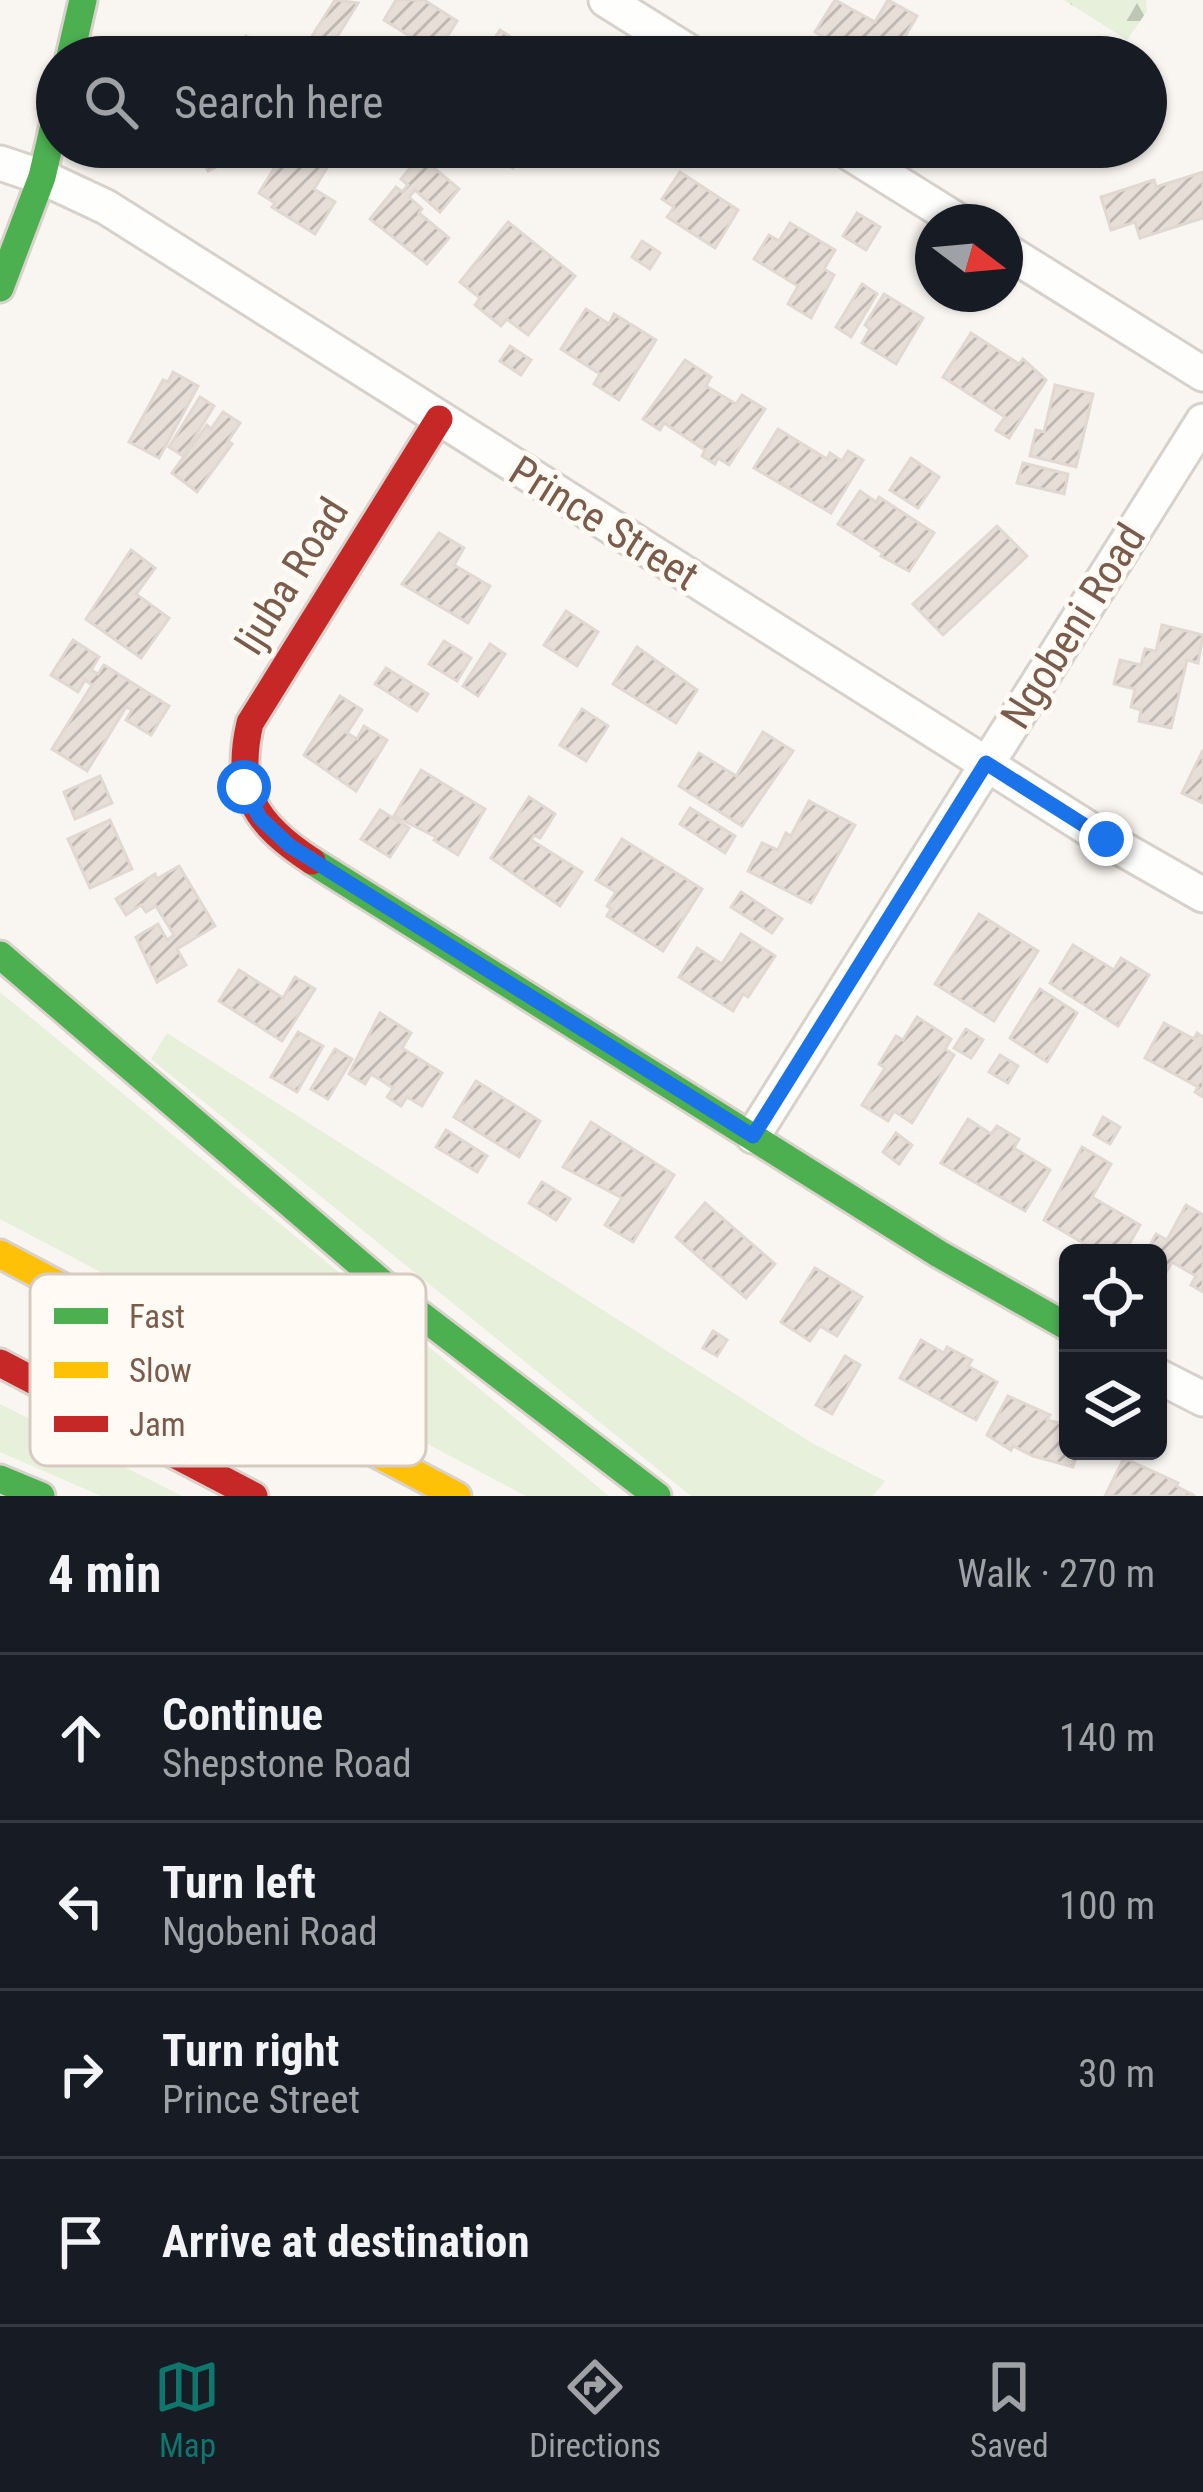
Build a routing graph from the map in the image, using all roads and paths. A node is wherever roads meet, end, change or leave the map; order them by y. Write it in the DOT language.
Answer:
graph roads {
  1 [pos="83,0"];
  2 [pos="606,0"];
  3 [pos="75,36"];
  4 [pos="663,36"];
  5 [pos="0,163"];
  6 [pos="44,168"];
  7 [pos="874,168"];
  8 [pos="42,177"];
  9 [pos="931,204"];
  10 [pos="1023,261"];
  11 [pos="0,288"];
  12 [pos="1203,374"];
  13 [pos="440,419"];
  14 [pos="1203,421"];
  15 [pos="986,763"];
  16 [pos="1203,895"];
  17 [pos="0,956"];
  18 [pos="753,1136"];
  19 [pos="0,1254"];
  20 [pos="38,1274"];
  21 [pos="372,1274"];
  22 [pos="426,1319"];
  23 [pos="1059,1322"];
  24 [pos="0,1363"];
  25 [pos="30,1379"];
  26 [pos="1167,1381"];
  27 [pos="1203,1400"];
  28 [pos="197,1466"];
  29 [pos="400,1466"];
  30 [pos="0,1479"];
  31 [pos="41,1496"];
  32 [pos="254,1496"];
  33 [pos="457,1496"];
  34 [pos="657,1496"];
  1 -- 3 [label="main road"];
  2 -- 4 [label="street"];
  5 -- 8 [label="street, Prince Street"];
  6 -- 8 [label="main road"];
  7 -- 9 [label="street"];
  8 -- 11 [label="main road"];
  8 -- 13 [label="street, Prince Street"];
  10 -- 12 [label="street"];
  13 -- 15 [label="street, Prince Street"];
  13 -- 18 [label="main road, Ijuba Road"];
  14 -- 15 [label="street, Ngobeni Road"];
  15 -- 16 [label="street, Prince Street"];
  15 -- 18 [label="street, Ngobeni Road"];
  17 -- 21 [label="main road"];
  18 -- 23 [label="main road"];
  19 -- 20 [label="main road"];
  22 -- 34 [label="main road"];
  24 -- 25 [label="main road"];
  26 -- 27 [label="street"];
  28 -- 32 [label="main road"];
  29 -- 33 [label="main road"];
  30 -- 31 [label="main road"];
}
